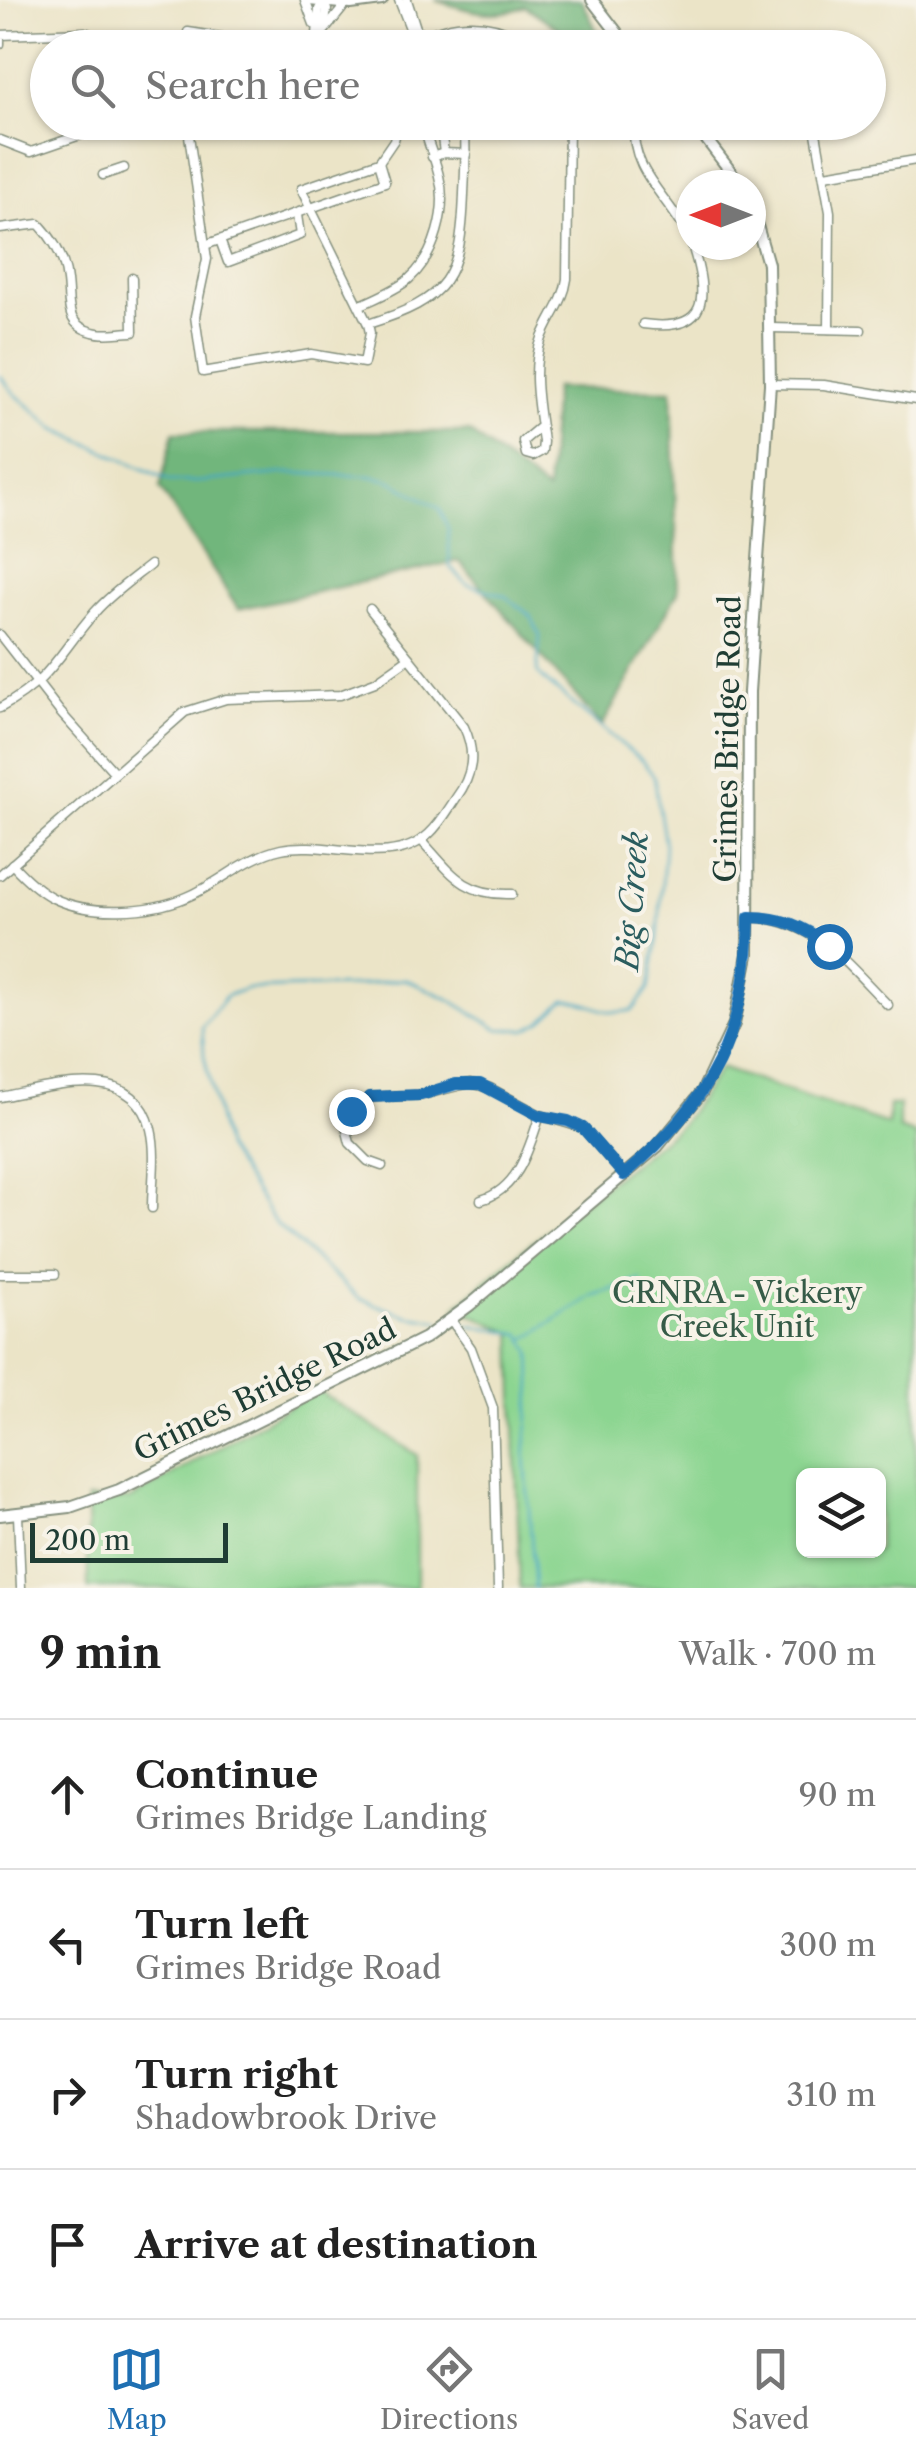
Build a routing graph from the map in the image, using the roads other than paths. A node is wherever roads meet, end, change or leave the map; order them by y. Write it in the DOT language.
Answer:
graph roads {
  1 [pos="307,0"];
  2 [pos="382,0"];
  3 [pos="403,0"];
  4 [pos="592,0"];
  5 [pos="324,2"];
  6 [pos="346,4"];
  7 [pos="320,29"];
  8 [pos="412,30"];
  9 [pos="436,30"];
  10 [pos="498,30"];
  11 [pos="615,30"];
  12 [pos="30,34"];
  13 [pos="0,44"];
  14 [pos="0,140"];
  15 [pos="66,140"];
  16 [pos="190,140"];
  17 [pos="394,140"];
  18 [pos="428,140"];
  19 [pos="442,140"];
  20 [pos="465,140"];
  21 [pos="568,140"];
  22 [pos="634,140"];
  23 [pos="706,140"];
  24 [pos="818,140"];
  25 [pos="444,153"];
  26 [pos="466,154"];
  27 [pos="432,157"];
  28 [pos="916,160"];
  29 [pos="379,162"];
  30 [pos="124,168"];
  31 [pos="729,170"];
  32 [pos="104,175"];
  33 [pos="825,175"];
  34 [pos="310,209"];
  35 [pos="296,215"];
  36 [pos="676,215"];
  37 [pos="0,228"];
  38 [pos="220,240"];
  39 [pos="205,245"];
  40 [pos="766,257"];
  41 [pos="695,260"];
  42 [pos="132,278"];
  43 [pos="360,305"];
  44 [pos="368,324"];
  45 [pos="642,324"];
  46 [pos="771,328"];
  47 [pos="829,329"];
  48 [pos="861,330"];
  49 [pos="770,384"];
  50 [pos="916,400"];
  51 [pos="541,426"];
  52 [pos="150,565"];
  53 [pos="370,609"];
  54 [pos="0,635"];
  55 [pos="409,658"];
  56 [pos="38,684"];
  57 [pos="0,708"];
  58 [pos="114,772"];
  59 [pos="421,840"];
  60 [pos="12,864"];
  61 [pos="0,875"];
  62 [pos="512,894"];
  63 [pos="749,917"];
  64 [pos="888,1005"];
  65 [pos="0,1097"];
  66 [pos="338,1105"];
  67 [pos="351,1111"];
  68 [pos="540,1116"];
  69 [pos="382,1166"];
  70 [pos="624,1175"];
  71 [pos="481,1200"];
  72 [pos="152,1208"];
  73 [pos="0,1274"];
  74 [pos="55,1274"];
  75 [pos="451,1320"];
  76 [pos="0,1515"];
  77 [pos="18,1515"];
  78 [pos="20,1588"];
  79 [pos="498,1588"];
  1 -- 5 [label="street"];
  1 -- 7 [label="street"];
  2 -- 6 [label="street"];
  3 -- 8 [label="street"];
  4 -- 11 [label="street"];
  5 -- 6 [label="street"];
  5 -- 7 [label="street"];
  6 -- 7 [label="street"];
  9 -- 10 [label="street"];
  12 -- 13 [label="street"];
  14 -- 15 [label="street"];
  16 -- 39 [label="street"];
  17 -- 29 [label="street"];
  18 -- 27 [label="street"];
  19 -- 25 [label="street"];
  20 -- 26 [label="street"];
  21 -- 51 [label="street"];
  22 -- 36 [label="street"];
  23 -- 31 [label="street"];
  24 -- 33 [label="street"];
  25 -- 26 [label="street"];
  25 -- 27 [label="street"];
  26 -- 44 [label="street"];
  27 -- 43 [label="street"];
  28 -- 33 [label="street"];
  29 -- 34 [label="street"];
  29 -- 34 [label="street"];
  30 -- 32 [label="street"];
  33 -- 47 [label="street"];
  34 -- 35 [label="street"];
  34 -- 43 [label="street"];
  35 -- 38 [label="street"];
  35 -- 38 [label="street"];
  37 -- 42 [label="street"];
  38 -- 39 [label="street"];
  39 -- 44 [label="street"];
  40 -- 46 [label="street, Grimes Bridge Road"];
  41 -- 45 [label="street"];
  43 -- 44 [label="street"];
  46 -- 47 [label="street"];
  46 -- 49 [label="street, Grimes Bridge Road"];
  47 -- 48 [label="street"];
  49 -- 50 [label="street"];
  49 -- 63 [label="street, Grimes Bridge Road"];
  52 -- 56 [label="street"];
  53 -- 55 [label="street"];
  54 -- 56 [label="street"];
  55 -- 58 [label="street"];
  55 -- 59 [label="street"];
  56 -- 57 [label="street"];
  56 -- 58 [label="street"];
  58 -- 60 [label="street"];
  59 -- 60 [label="street"];
  59 -- 62 [label="street"];
  60 -- 61 [label="street"];
  63 -- 64 [label="street"];
  63 -- 70 [label="street, Grimes Bridge Road"];
  65 -- 72 [label="street"];
  66 -- 67 [label="street"];
  67 -- 68 [label="street"];
  67 -- 69 [label="street"];
  68 -- 70 [label="street"];
  68 -- 71 [label="street"];
  70 -- 75 [label="street, Grimes Bridge Road"];
  73 -- 74 [label="street"];
  75 -- 77 [label="street, Grimes Bridge Road"];
  75 -- 79 [label="street"];
  76 -- 77 [label="street, Grimes Bridge Road"];
  77 -- 78 [label="street"];
}
